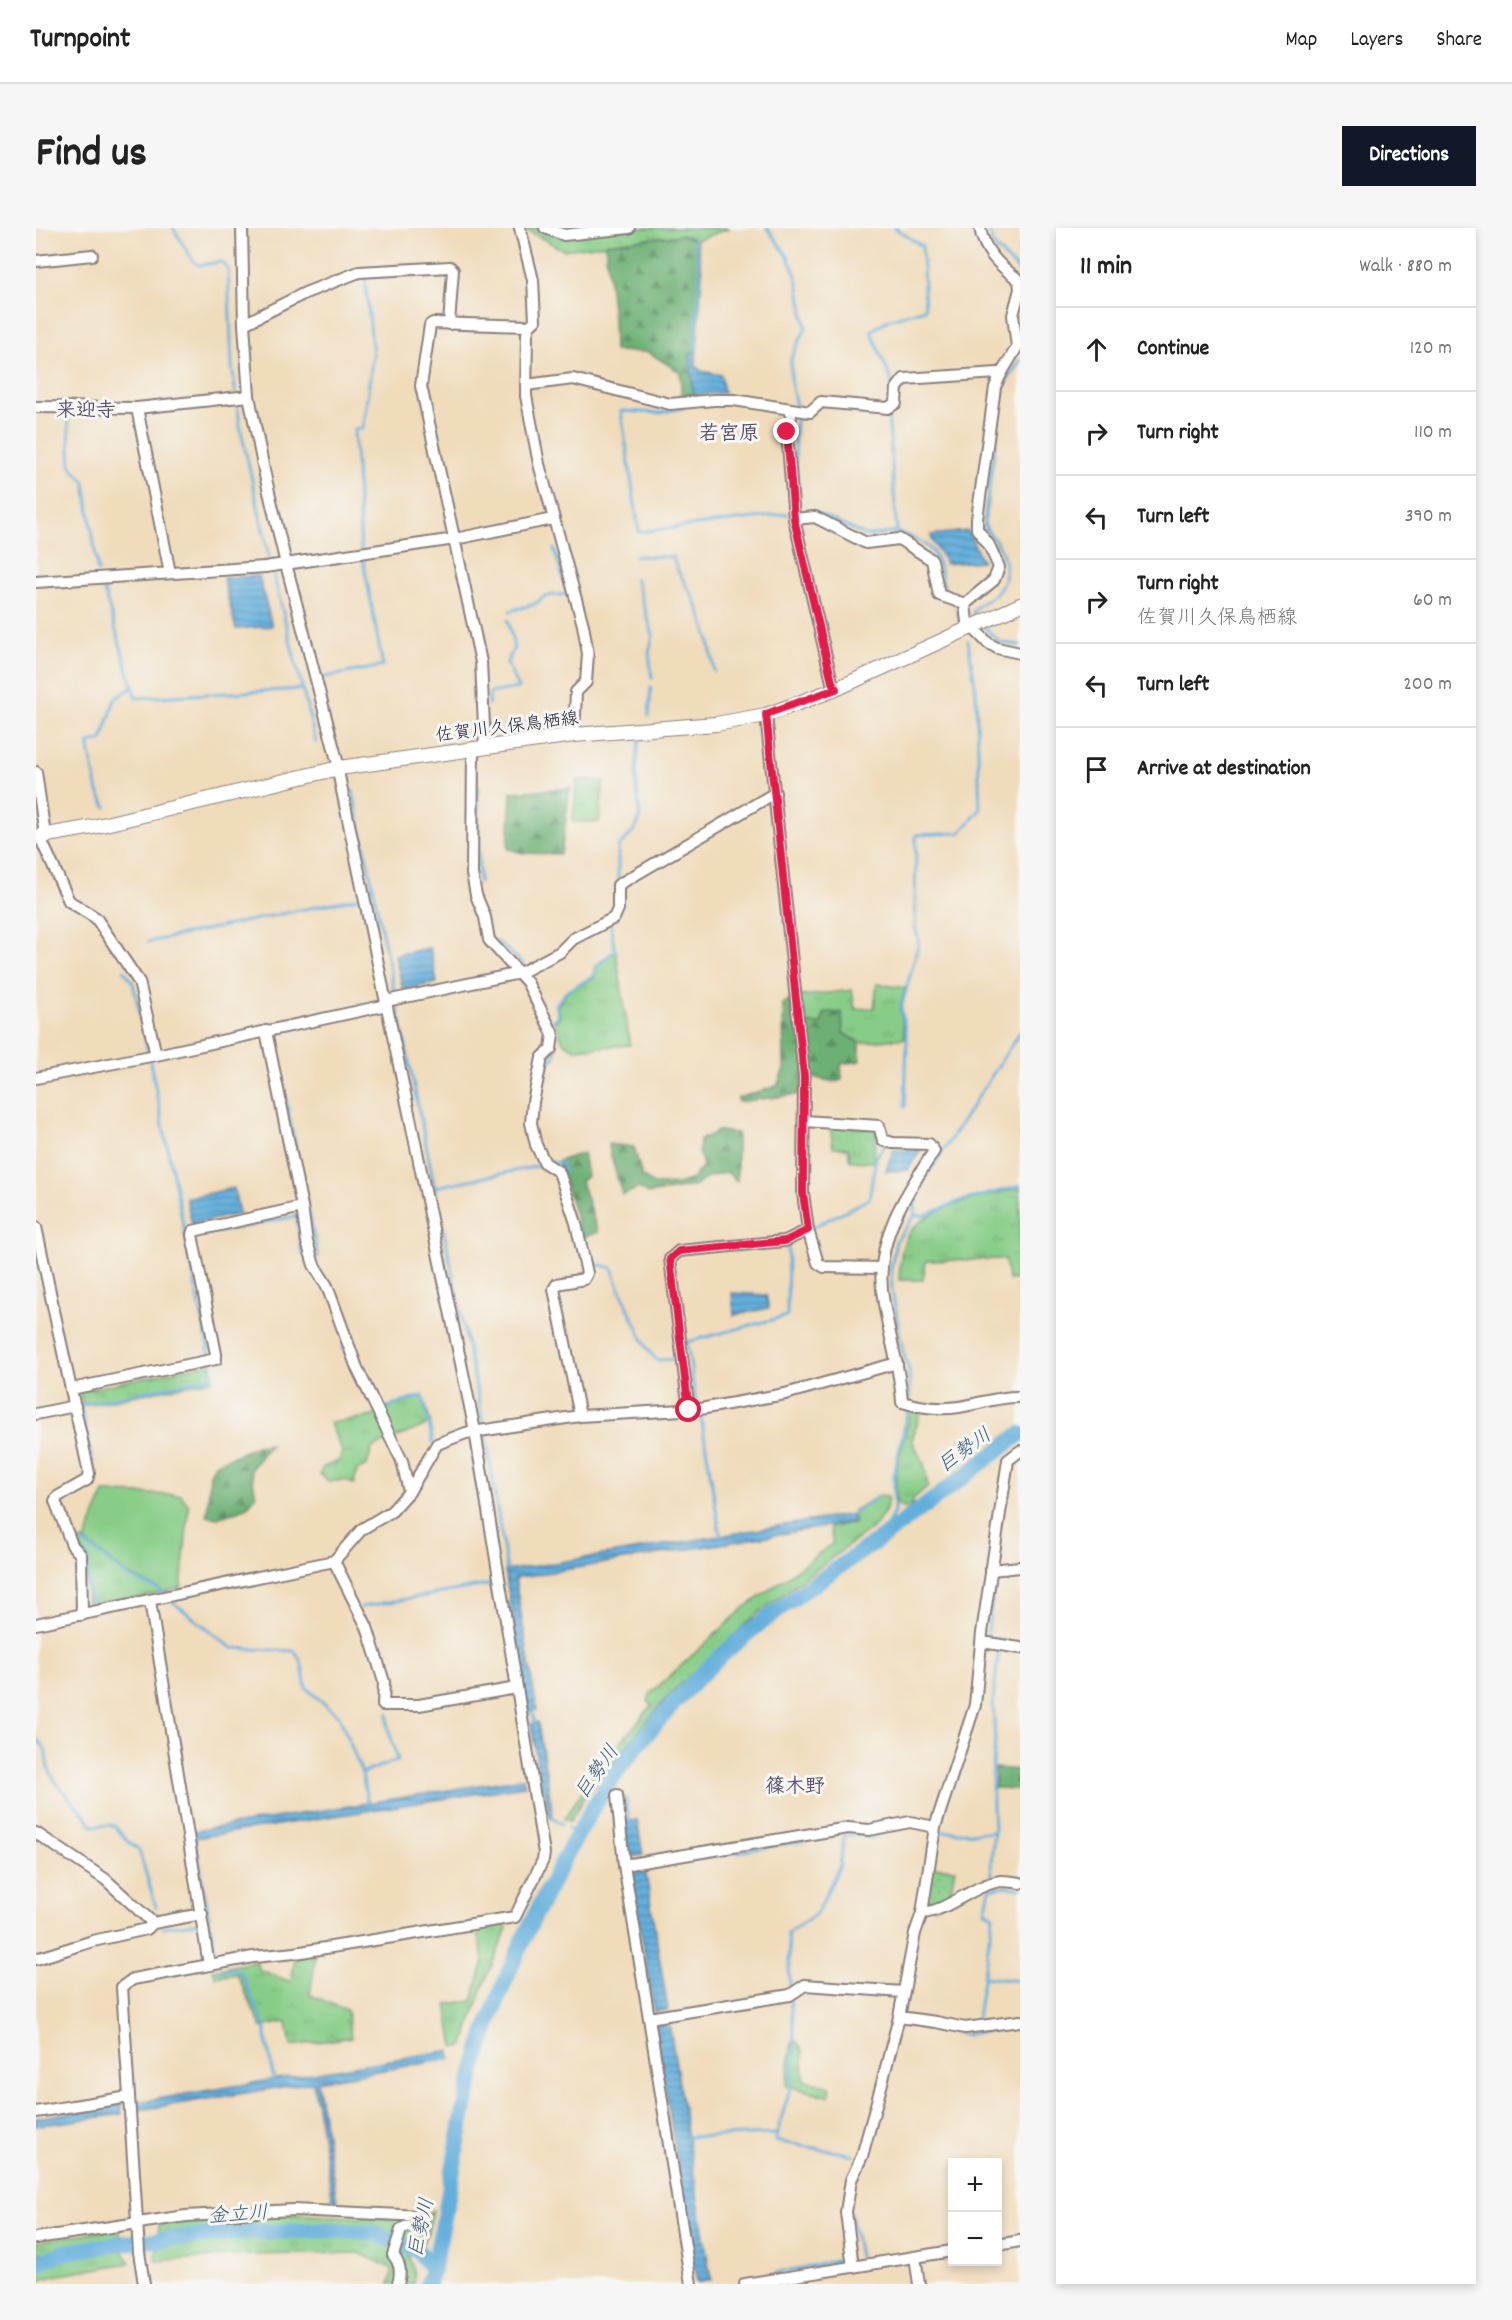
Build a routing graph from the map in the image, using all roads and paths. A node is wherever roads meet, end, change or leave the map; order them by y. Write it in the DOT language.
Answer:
graph roads {
  1 [pos="242,228"];
  2 [pos="520,228"];
  3 [pos="545,228"];
  4 [pos="629,228"];
  5 [pos="980,228"];
  6 [pos="92,255"];
  7 [pos="36,261"];
  8 [pos="244,324"];
  9 [pos="449,324"];
  10 [pos="529,326"];
  11 [pos="1001,374"];
  12 [pos="526,385"];
  13 [pos="240,397"];
  14 [pos="36,407"];
  15 [pos="136,408"];
  16 [pos="790,410"];
  17 [pos="553,519"];
  18 [pos="794,519"];
  19 [pos="454,539"];
  20 [pos="282,565"];
  21 [pos="170,573"];
  22 [pos="36,582"];
  23 [pos="965,604"];
  24 [pos="1020,605"];
  25 [pos="973,626"];
  26 [pos="1020,653"];
  27 [pos="836,689"];
  28 [pos="766,714"];
  29 [pos="574,735"];
  30 [pos="479,747"];
  31 [pos="339,768"];
  32 [pos="36,772"];
  33 [pos="775,793"];
  34 [pos="40,837"];
  35 [pos="520,973"];
  36 [pos="386,1003"];
  37 [pos="266,1031"];
  38 [pos="156,1055"];
  39 [pos="36,1078"];
  40 [pos="804,1121"];
  41 [pos="302,1207"];
  42 [pos="36,1227"];
  43 [pos="808,1230"];
  44 [pos="882,1268"];
  45 [pos="897,1363"];
  46 [pos="71,1389"];
  47 [pos="1020,1397"];
  48 [pos="75,1406"];
  49 [pos="689,1410"];
  50 [pos="36,1414"];
  51 [pos="580,1416"];
  52 [pos="475,1431"];
  53 [pos="1020,1451"];
  54 [pos="409,1492"];
  55 [pos="334,1561"];
  56 [pos="1020,1567"];
  57 [pos="991,1570"];
  58 [pos="150,1601"];
  59 [pos="82,1615"];
  60 [pos="36,1624"];
  61 [pos="982,1642"];
  62 [pos="1020,1648"];
  63 [pos="517,1688"];
  64 [pos="617,1795"];
  65 [pos="935,1827"];
  66 [pos="36,1833"];
  67 [pos="624,1865"];
  68 [pos="1020,1883"];
  69 [pos="201,1914"];
  70 [pos="922,1914"];
  71 [pos="153,1923"];
  72 [pos="36,1959"];
  73 [pos="210,1965"];
  74 [pos="903,1992"];
  75 [pos="899,2017"];
  76 [pos="649,2018"];
  77 [pos="1020,2021"];
  78 [pos="130,2104"];
  79 [pos="36,2112"];
  80 [pos="138,2225"];
  81 [pos="36,2238"];
  82 [pos="1020,2241"];
  83 [pos="1002,2244"];
  84 [pos="948,2253"];
  85 [pos="915,2257"];
  86 [pos="853,2267"];
  87 [pos="753,2283"];
  88 [pos="144,2284"];
  89 [pos="398,2284"];
  90 [pos="691,2284"];
  91 [pos="919,2284"];
  1 -- 8 [label="street"];
  2 -- 10 [label="street"];
  3 -- 4 [label="street"];
  5 -- 11 [label="street"];
  6 -- 7 [label="street"];
  8 -- 9 [label="street"];
  8 -- 13 [label="street"];
  9 -- 10 [label="street"];
  9 -- 19 [label="street"];
  10 -- 12 [label="street"];
  11 -- 16 [label="street"];
  11 -- 23 [label="street"];
  12 -- 16 [label="street"];
  12 -- 17 [label="street"];
  13 -- 15 [label="street"];
  13 -- 20 [label="street"];
  14 -- 15 [label="street"];
  15 -- 21 [label="street"];
  16 -- 18 [label="street"];
  17 -- 19 [label="street"];
  17 -- 29 [label="street"];
  18 -- 23 [label="street"];
  18 -- 27 [label="street"];
  19 -- 20 [label="street"];
  19 -- 30 [label="street"];
  20 -- 21 [label="street"];
  20 -- 31 [label="street"];
  21 -- 22 [label="street"];
  23 -- 25 [label="street"];
  24 -- 25 [label="main road, 佐賀川久保鳥栖線"];
  25 -- 26 [label="street"];
  25 -- 27 [label="main road, 佐賀川久保鳥栖線"];
  27 -- 28 [label="main road, 佐賀川久保鳥栖線"];
  28 -- 29 [label="main road, 佐賀川久保鳥栖線"];
  28 -- 33 [label="street"];
  29 -- 30 [label="main road, 佐賀川久保鳥栖線"];
  30 -- 31 [label="main road, 佐賀川久保鳥栖線"];
  30 -- 35 [label="street"];
  31 -- 34 [label="main road, 佐賀川久保鳥栖線"];
  31 -- 36 [label="street"];
  32 -- 34 [label="street"];
  33 -- 35 [label="street"];
  33 -- 40 [label="street"];
  34 -- 38 [label="street"];
  35 -- 36 [label="street"];
  35 -- 51 [label="street"];
  36 -- 37 [label="street"];
  36 -- 52 [label="street"];
  37 -- 38 [label="street"];
  37 -- 41 [label="street"];
  38 -- 39 [label="street"];
  40 -- 43 [label="street"];
  40 -- 44 [label="street"];
  41 -- 46 [label="street"];
  41 -- 54 [label="street"];
  42 -- 46 [label="street"];
  43 -- 44 [label="street"];
  43 -- 49 [label="street"];
  44 -- 45 [label="street"];
  45 -- 47 [label="street"];
  45 -- 49 [label="street"];
  46 -- 48 [label="street"];
  48 -- 50 [label="street"];
  48 -- 59 [label="street"];
  49 -- 51 [label="street"];
  51 -- 52 [label="street"];
  52 -- 54 [label="street"];
  52 -- 63 [label="street"];
  53 -- 57 [label="street"];
  54 -- 55 [label="street"];
  55 -- 58 [label="street"];
  55 -- 63 [label="street"];
  56 -- 57 [label="street"];
  57 -- 61 [label="street"];
  58 -- 59 [label="street"];
  58 -- 69 [label="street"];
  59 -- 60 [label="street"];
  61 -- 62 [label="street"];
  61 -- 65 [label="street"];
  63 -- 73 [label="street"];
  64 -- 67 [label="street"];
  65 -- 67 [label="street"];
  65 -- 70 [label="street"];
  66 -- 71 [label="street"];
  67 -- 76 [label="street"];
  68 -- 70 [label="street"];
  69 -- 71 [label="street"];
  69 -- 73 [label="street"];
  70 -- 74 [label="street"];
  71 -- 72 [label="street"];
  73 -- 78 [label="street"];
  74 -- 75 [label="street"];
  74 -- 76 [label="street"];
  75 -- 77 [label="street"];
  75 -- 86 [label="street"];
  76 -- 90 [label="street"];
  78 -- 79 [label="street"];
  78 -- 80 [label="street"];
  80 -- 81 [label="street"];
  80 -- 88 [label="street"];
  80 -- 89 [label="street"];
  82 -- 83 [label="street"];
  84 -- 85 [label="street"];
  85 -- 86 [label="street"];
  85 -- 91 [label="street"];
  86 -- 87 [label="street"];
}
